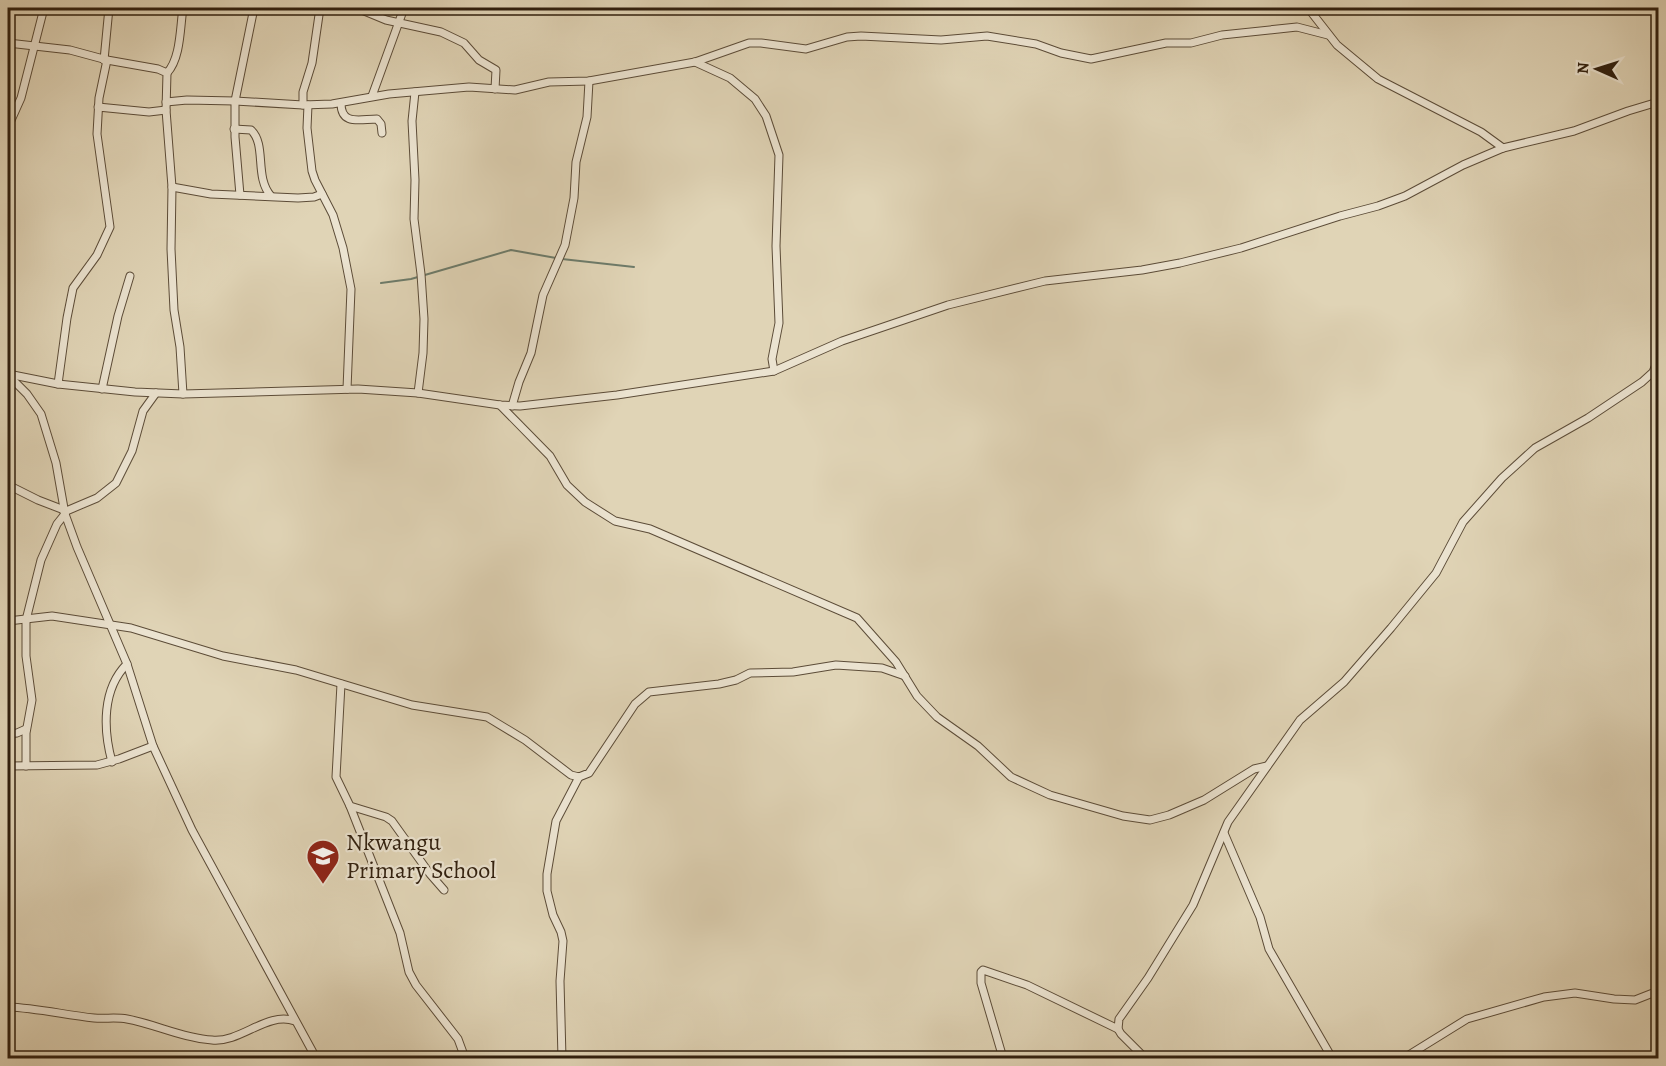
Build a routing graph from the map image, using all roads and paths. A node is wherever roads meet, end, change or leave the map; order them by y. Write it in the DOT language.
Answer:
graph roads {
  1 [pos="44,8"];
  2 [pos="109,8"];
  3 [pos="183,8"];
  4 [pos="254,8"];
  5 [pos="320,8"];
  6 [pos="357,8"];
  7 [pos="404,8"];
  8 [pos="1308,8"];
  9 [pos="399,23"];
  10 [pos="1328,35"];
  11 [pos="9,42"];
  12 [pos="32,47"];
  13 [pos="106,60"];
  14 [pos="695,62"];
  15 [pos="167,73"];
  16 [pos="589,81"];
  17 [pos="495,89"];
  18 [pos="415,92"];
  19 [pos="372,96"];
  20 [pos="235,101"];
  21 [pos="1659,102"];
  22 [pos="341,103"];
  23 [pos="305,105"];
  24 [pos="166,106"];
  25 [pos="98,107"];
  26 [pos="8,127"];
  27 [pos="234,129"];
  28 [pos="382,133"];
  29 [pos="1503,148"];
  30 [pos="172,187"];
  31 [pos="322,194"];
  32 [pos="240,195"];
  33 [pos="271,196"];
  34 [pos="8,256"];
  35 [pos="8,276"];
  36 [pos="130,276"];
  37 [pos="1659,360"];
  38 [pos="774,371"];
  39 [pos="8,375"];
  40 [pos="58,384"];
  41 [pos="102,389"];
  42 [pos="347,389"];
  43 [pos="156,393"];
  44 [pos="418,393"];
  45 [pos="183,394"];
  46 [pos="500,405"];
  47 [pos="512,406"];
  48 [pos="8,485"];
  49 [pos="64,512"];
  50 [pos="26,620"];
  51 [pos="8,621"];
  52 [pos="110,626"];
  53 [pos="127,664"];
  54 [pos="905,676"];
  55 [pos="341,684"];
  56 [pos="27,729"];
  57 [pos="8,734"];
  58 [pos="153,746"];
  59 [pos="112,762"];
  60 [pos="8,766"];
  61 [pos="26,766"];
  62 [pos="1267,766"];
  63 [pos="579,777"];
  64 [pos="350,806"];
  65 [pos="1224,833"];
  66 [pos="444,890"];
  67 [pos="1659,991"];
  68 [pos="8,1008"];
  69 [pos="295,1022"];
  70 [pos="1118,1029"];
  71 [pos="316,1059"];
  72 [pos="465,1059"];
  73 [pos="562,1059"];
  74 [pos="1003,1059"];
  75 [pos="1145,1059"];
  76 [pos="1332,1059"];
  77 [pos="1404,1059"];
  1 -- 12 [label="street"];
  2 -- 13 [label="street"];
  3 -- 15 [label="street"];
  4 -- 20 [label="street"];
  5 -- 23 [label="street"];
  6 -- 9 [label="street"];
  7 -- 9 [label="street"];
  8 -- 10 [label="street"];
  9 -- 17 [label="street"];
  9 -- 19 [label="street"];
  10 -- 14 [label="street"];
  10 -- 29 [label="street"];
  11 -- 12 [label="street"];
  12 -- 13 [label="street"];
  12 -- 26 [label="street"];
  13 -- 15 [label="street"];
  13 -- 25 [label="street"];
  14 -- 16 [label="street"];
  14 -- 38 [label="street"];
  15 -- 24 [label="street"];
  16 -- 17 [label="street"];
  16 -- 47 [label="street"];
  17 -- 18 [label="street"];
  18 -- 19 [label="street"];
  18 -- 44 [label="street"];
  19 -- 22 [label="street"];
  20 -- 23 [label="street"];
  20 -- 24 [label="street"];
  20 -- 27 [label="street"];
  21 -- 29 [label="street"];
  22 -- 23 [label="street"];
  22 -- 28 [label="street"];
  23 -- 31 [label="street"];
  24 -- 25 [label="street"];
  24 -- 30 [label="street"];
  25 -- 40 [label="street"];
  27 -- 32 [label="street"];
  27 -- 33 [label="street"];
  29 -- 38 [label="street"];
  30 -- 32 [label="street"];
  30 -- 45 [label="street"];
  31 -- 33 [label="street"];
  31 -- 42 [label="street"];
  32 -- 33 [label="street"];
  34 -- 35 [label="street"];
  36 -- 41 [label="street"];
  37 -- 62 [label="street"];
  38 -- 47 [label="street"];
  39 -- 40 [label="street"];
  39 -- 49 [label="street"];
  40 -- 41 [label="street"];
  41 -- 43 [label="street"];
  42 -- 44 [label="street"];
  42 -- 45 [label="street"];
  43 -- 45 [label="street"];
  43 -- 49 [label="street"];
  44 -- 46 [label="street"];
  46 -- 47 [label="street"];
  46 -- 54 [label="street"];
  48 -- 49 [label="street"];
  49 -- 50 [label="street"];
  49 -- 52 [label="street"];
  50 -- 51 [label="street"];
  50 -- 52 [label="street"];
  50 -- 56 [label="street"];
  52 -- 53 [label="street"];
  52 -- 55 [label="street"];
  53 -- 58 [label="street"];
  53 -- 59 [label="street"];
  54 -- 62 [label="street"];
  54 -- 63 [label="street"];
  55 -- 63 [label="street"];
  55 -- 64 [label="street"];
  56 -- 57 [label="street"];
  56 -- 61 [label="street"];
  58 -- 59 [label="street"];
  58 -- 69 [label="street"];
  59 -- 61 [label="street"];
  60 -- 61 [label="street"];
  62 -- 65 [label="street"];
  63 -- 73 [label="street"];
  64 -- 66 [label="street"];
  64 -- 72 [label="street"];
  65 -- 70 [label="street"];
  65 -- 76 [label="street"];
  67 -- 77 [label="street"];
  68 -- 69 [label="street"];
  69 -- 71 [label="street"];
  70 -- 74 [label="street"];
  70 -- 75 [label="street"];
}
